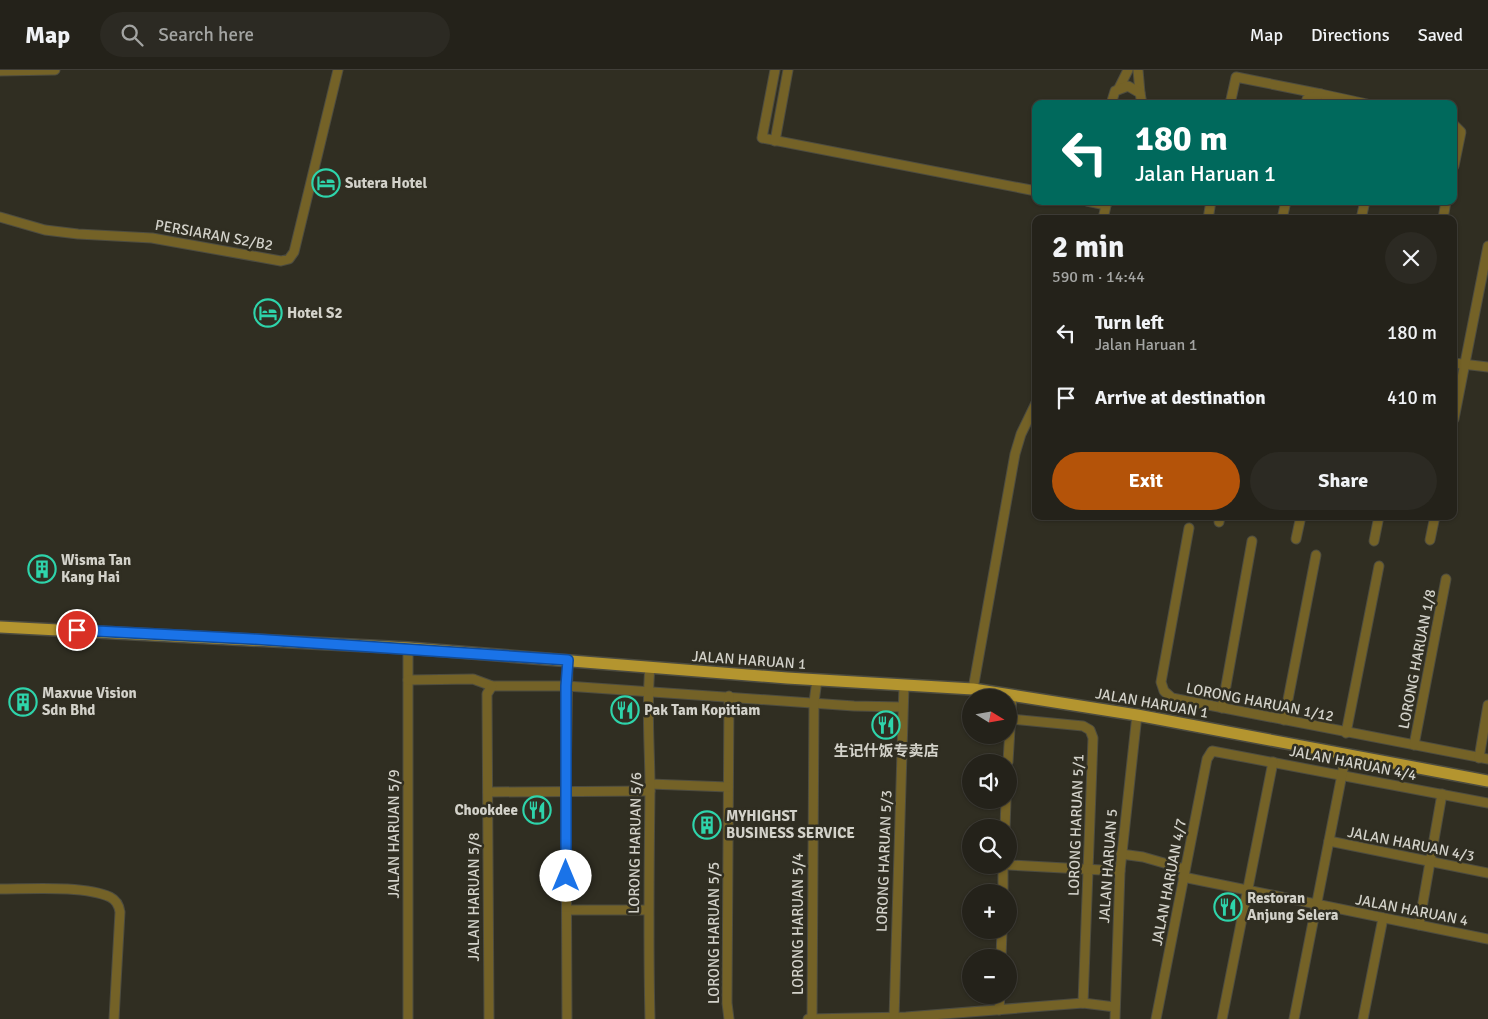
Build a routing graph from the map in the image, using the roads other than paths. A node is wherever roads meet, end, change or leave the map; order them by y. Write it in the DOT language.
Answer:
graph roads {
  1 [pos="55,70"];
  2 [pos="338,70"];
  3 [pos="775,70"];
  4 [pos="788,70"];
  5 [pos="1128,70"];
  6 [pos="1138,70"];
  7 [pos="0,71"];
  8 [pos="1119,88"];
  9 [pos="1140,94"];
  10 [pos="1321,94"];
  11 [pos="1111,100"];
  12 [pos="1141,100"];
  13 [pos="1231,100"];
  14 [pos="1307,100"];
  15 [pos="1349,100"];
  16 [pos="1457,128"];
  17 [pos="776,140"];
  18 [pos="1457,151"];
  19 [pos="1032,190"];
  20 [pos="0,217"];
  21 [pos="1488,246"];
  22 [pos="1457,364"];
  23 [pos="1464,365"];
  24 [pos="1488,367"];
  25 [pos="1457,404"];
  26 [pos="1032,411"];
  27 [pos="1300,520"];
  28 [pos="1378,520"];
  29 [pos="1434,520"];
  30 [pos="1189,528"];
  31 [pos="1296,539"];
  32 [pos="1430,540"];
  33 [pos="1252,541"];
  34 [pos="1374,541"];
  35 [pos="1316,555"];
  36 [pos="1379,566"];
  37 [pos="1446,579"];
  38 [pos="0,627"];
  39 [pos="408,648"];
  40 [pos="568,660"];
  41 [pos="650,667"];
  42 [pos="408,680"];
  43 [pos="817,680"];
  44 [pos="904,685"];
  45 [pos="492,686"];
  46 [pos="566,686"];
  47 [pos="973,689"];
  48 [pos="648,691"];
  49 [pos="729,696"];
  50 [pos="1018,696"];
  51 [pos="814,702"];
  52 [pos="1488,705"];
  53 [pos="902,707"];
  54 [pos="1222,708"];
  55 [pos="1137,715"];
  56 [pos="1018,720"];
  57 [pos="1284,720"];
  58 [pos="1346,732"];
  59 [pos="1414,746"];
  60 [pos="1212,751"];
  61 [pos="1346,754"];
  62 [pos="1483,759"];
  63 [pos="1273,762"];
  64 [pos="1342,775"];
  65 [pos="1488,781"];
  66 [pos="728,787"];
  67 [pos="650,788"];
  68 [pos="566,790"];
  69 [pos="488,792"];
  70 [pos="1442,794"];
  71 [pos="1488,803"];
  72 [pos="1329,842"];
  73 [pos="1121,854"];
  74 [pos="1429,861"];
  75 [pos="1017,865"];
  76 [pos="1088,868"];
  77 [pos="1120,871"];
  78 [pos="1184,873"];
  79 [pos="1488,873"];
  80 [pos="0,889"];
  81 [pos="1247,891"];
  82 [pos="1317,905"];
  83 [pos="566,910"];
  84 [pos="647,910"];
  85 [pos="1383,918"];
  86 [pos="1419,925"];
  87 [pos="1488,939"];
  88 [pos="1083,1003"];
  89 [pos="999,1004"];
  90 [pos="1115,1007"];
  91 [pos="999,1010"];
  92 [pos="894,1018"];
  93 [pos="114,1019"];
  94 [pos="408,1019"];
  95 [pos="489,1019"];
  96 [pos="567,1019"];
  97 [pos="650,1019"];
  98 [pos="730,1019"];
  99 [pos="808,1019"];
  100 [pos="812,1019"];
  101 [pos="1115,1019"];
  102 [pos="1156,1019"];
  103 [pos="1222,1019"];
  104 [pos="1294,1019"];
  105 [pos="1363,1019"];
  1 -- 7 [label="street"];
  2 -- 20 [label="street, PERSIARAN S2/B2"];
  3 -- 17 [label="street"];
  4 -- 17 [label="street"];
  5 -- 8 [label="street"];
  6 -- 9 [label="street"];
  8 -- 9 [label="street"];
  8 -- 11 [label="street"];
  9 -- 12 [label="street"];
  10 -- 13 [label="street"];
  10 -- 14 [label="street"];
  10 -- 15 [label="street"];
  16 -- 18 [label="street"];
  17 -- 19 [label="street"];
  21 -- 23 [label="street"];
  22 -- 23 [label="street"];
  23 -- 24 [label="street"];
  23 -- 25 [label="street"];
  26 -- 47 [label="street"];
  27 -- 31 [label="street"];
  28 -- 34 [label="street"];
  29 -- 32 [label="street"];
  30 -- 54 [label="street, LORONG HARUAN 1/12"];
  33 -- 54 [label="street"];
  35 -- 57 [label="street"];
  36 -- 58 [label="street"];
  37 -- 59 [label="street, LORONG HARUAN 1/8"];
  38 -- 39 [label="main road, JALAN HARUAN 1"];
  39 -- 40 [label="main road, JALAN HARUAN 1"];
  39 -- 42 [label="street, JALAN HARUAN 5/9"];
  40 -- 41 [label="main road, JALAN HARUAN 1"];
  40 -- 46 [label="street"];
  41 -- 43 [label="main road, JALAN HARUAN 1"];
  41 -- 48 [label="street, LORONG HARUAN 5/6"];
  42 -- 45 [label="street"];
  42 -- 94 [label="street, JALAN HARUAN 5/9"];
  43 -- 44 [label="main road, JALAN HARUAN 1"];
  43 -- 51 [label="street, LORONG HARUAN 5/4"];
  44 -- 47 [label="main road, JALAN HARUAN 1"];
  44 -- 53 [label="street, LORONG HARUAN 5/3"];
  45 -- 46 [label="street"];
  45 -- 69 [label="street, JALAN HARUAN 5/8"];
  46 -- 48 [label="street"];
  46 -- 68 [label="street"];
  48 -- 49 [label="street"];
  48 -- 67 [label="street, LORONG HARUAN 5/6"];
  49 -- 51 [label="street"];
  49 -- 66 [label="street, LORONG HARUAN 5/5"];
  50 -- 55 [label="main road, JALAN HARUAN 1"];
  51 -- 53 [label="street"];
  51 -- 100 [label="street, LORONG HARUAN 5/4"];
  52 -- 62 [label="street"];
  53 -- 92 [label="street, LORONG HARUAN 5/3"];
  54 -- 57 [label="street, LORONG HARUAN 1/12"];
  55 -- 61 [label="main road, JALAN HARUAN 1"];
  55 -- 73 [label="street, JALAN HARUAN 5"];
  56 -- 76 [label="street, LORONG HARUAN 5/1"];
  57 -- 58 [label="street, LORONG HARUAN 1/12"];
  58 -- 59 [label="street, LORONG HARUAN 1/12"];
  59 -- 62 [label="street, LORONG HARUAN 1/12"];
  60 -- 63 [label="street, JALAN HARUAN 4/4"];
  60 -- 78 [label="street, JALAN HARUAN 4/7"];
  61 -- 64 [label="street"];
  61 -- 65 [label="main road, JALAN HARUAN 1"];
  63 -- 64 [label="street, JALAN HARUAN 4/4"];
  63 -- 81 [label="street"];
  64 -- 70 [label="street, JALAN HARUAN 4/4"];
  64 -- 72 [label="street"];
  66 -- 67 [label="street"];
  66 -- 98 [label="street, LORONG HARUAN 5/5"];
  67 -- 68 [label="street"];
  67 -- 84 [label="street, LORONG HARUAN 5/6"];
  68 -- 69 [label="street"];
  68 -- 83 [label="street"];
  69 -- 95 [label="street, JALAN HARUAN 5/8"];
  70 -- 71 [label="street, JALAN HARUAN 4/4"];
  70 -- 74 [label="street"];
  72 -- 74 [label="street, JALAN HARUAN 4/3"];
  72 -- 82 [label="street"];
  73 -- 77 [label="street, JALAN HARUAN 5"];
  73 -- 78 [label="street, JALAN HARUAN 4"];
  74 -- 79 [label="street, JALAN HARUAN 4/3"];
  74 -- 86 [label="street"];
  75 -- 76 [label="street"];
  76 -- 77 [label="street"];
  76 -- 88 [label="street, LORONG HARUAN 5/1"];
  77 -- 90 [label="street, JALAN HARUAN 5"];
  78 -- 81 [label="street, JALAN HARUAN 4"];
  78 -- 102 [label="street, JALAN HARUAN 4/7"];
  80 -- 93 [label="street"];
  81 -- 82 [label="street, JALAN HARUAN 4"];
  81 -- 103 [label="street"];
  82 -- 85 [label="street, JALAN HARUAN 4"];
  82 -- 104 [label="street"];
  83 -- 84 [label="street"];
  83 -- 96 [label="street"];
  84 -- 97 [label="street, LORONG HARUAN 5/6"];
  85 -- 86 [label="street, JALAN HARUAN 4"];
  85 -- 105 [label="street"];
  86 -- 87 [label="street, JALAN HARUAN 4"];
  88 -- 90 [label="street"];
  88 -- 91 [label="street"];
  89 -- 91 [label="street"];
  90 -- 101 [label="street, JALAN HARUAN 5"];
  91 -- 92 [label="street"];
  92 -- 100 [label="street"];
  99 -- 100 [label="street"];
}
